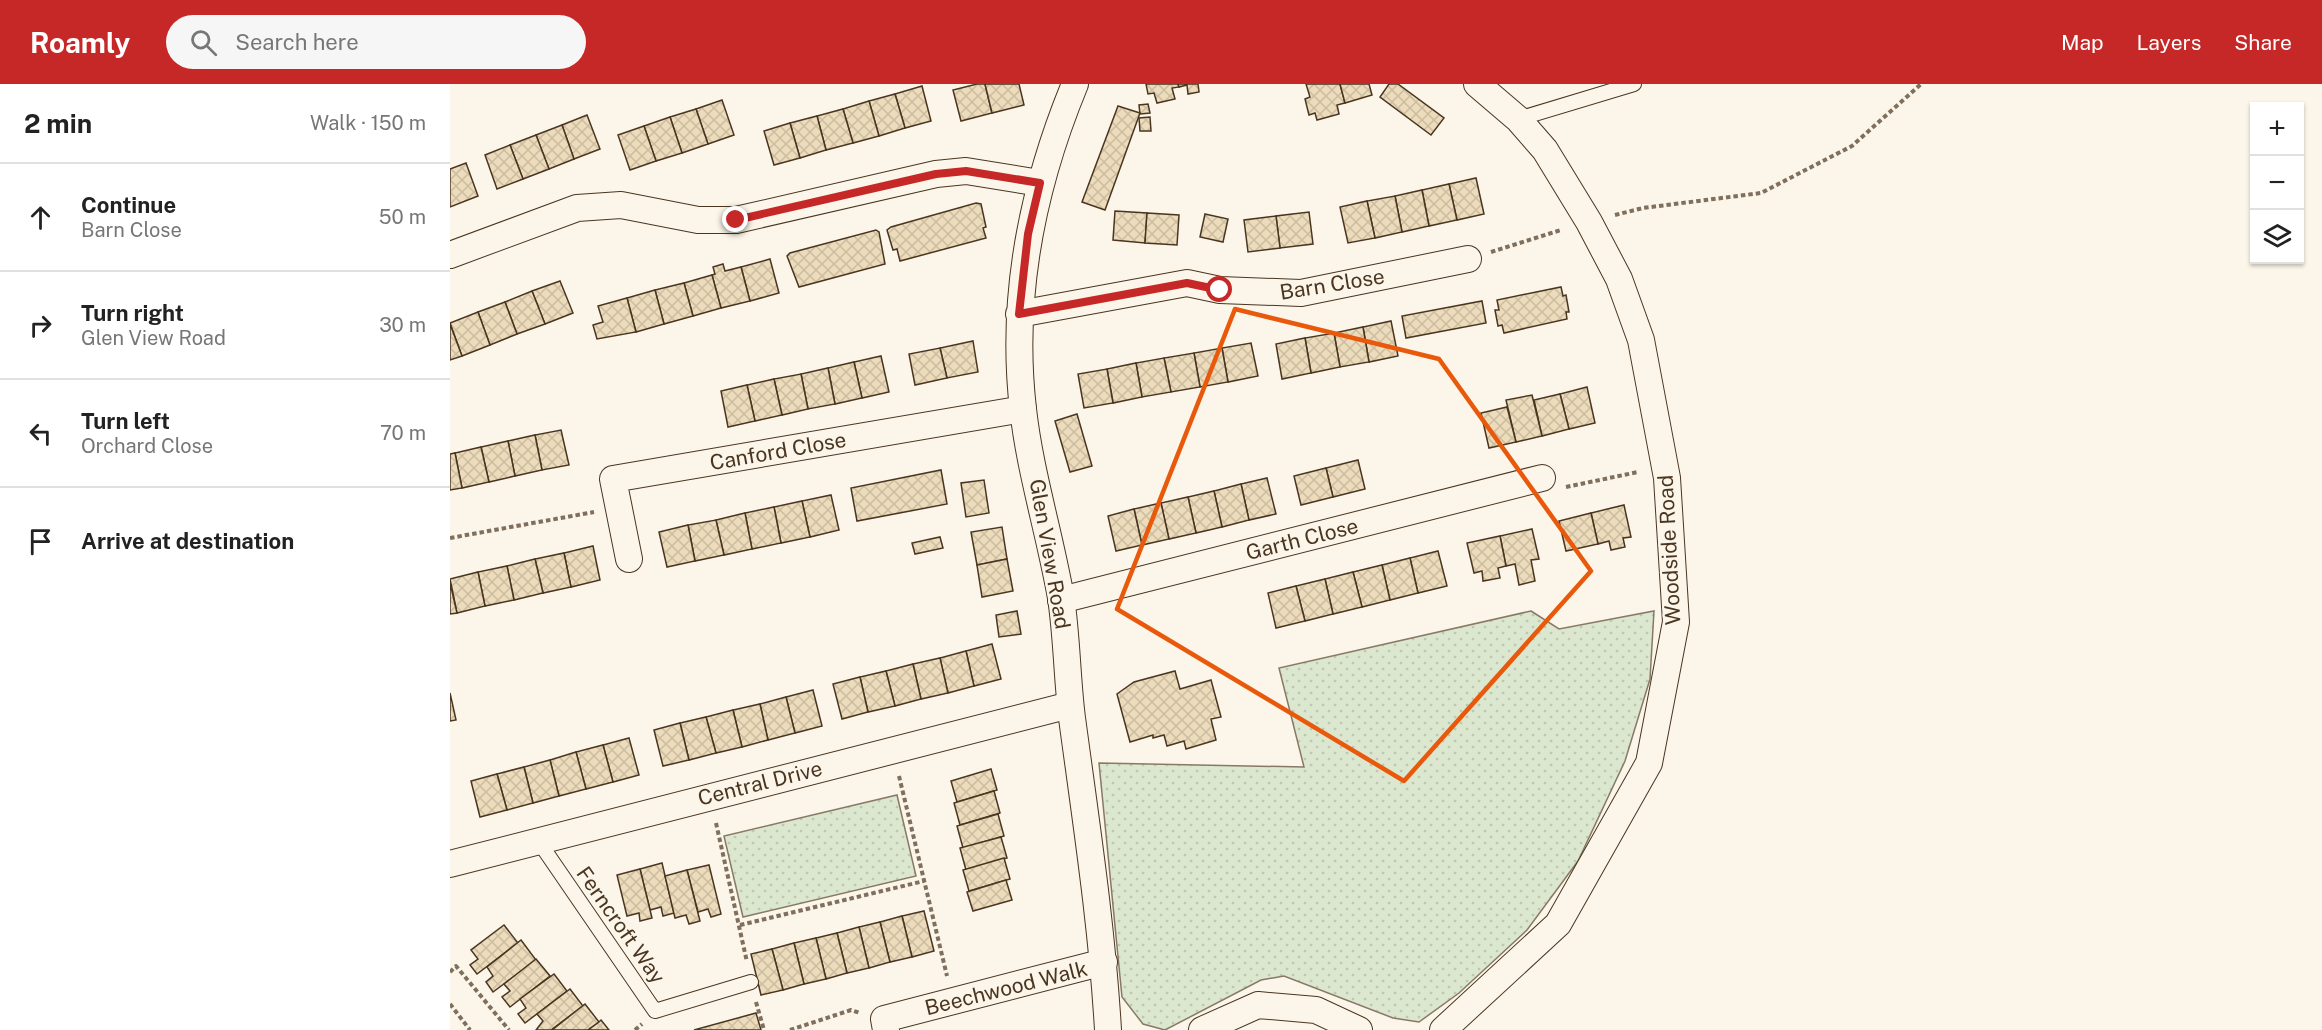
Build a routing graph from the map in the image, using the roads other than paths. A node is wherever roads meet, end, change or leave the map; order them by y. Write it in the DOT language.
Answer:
graph roads {
  1 [pos="1075,84"];
  2 [pos="1477,84"];
  3 [pos="1634,84"];
  4 [pos="1518,119"];
  5 [pos="1040,183"];
  6 [pos="450,255"];
  7 [pos="1468,260"];
  8 [pos="1019,314"];
  9 [pos="1023,409"];
  10 [pos="1542,478"];
  11 [pos="629,559"];
  12 [pos="1061,600"];
  13 [pos="1070,705"];
  14 [pos="537,839"];
  15 [pos="450,864"];
  16 [pos="1104,962"];
  17 [pos="751,982"];
  18 [pos="885,1025"];
  19 [pos="1108,1030"];
  20 [pos="1202,1030"];
  21 [pos="1359,1030"];
  22 [pos="1443,1030"];
  1 -- 5 [label="street, Glen View Road"];
  2 -- 4 [label="street, Woodside Road"];
  3 -- 4 [label="lane"];
  4 -- 22 [label="street, Woodside Road"];
  5 -- 6 [label="street"];
  5 -- 8 [label="street, Glen View Road"];
  7 -- 8 [label="street, Barn Close"];
  8 -- 9 [label="street, Glen View Road"];
  9 -- 11 [label="street, Canford Close"];
  9 -- 12 [label="street, Glen View Road"];
  10 -- 12 [label="street, Garth Close"];
  12 -- 13 [label="street, Glen View Road"];
  13 -- 14 [label="street, Central Drive"];
  13 -- 16 [label="street, Glen View Road"];
  14 -- 15 [label="street, Central Drive"];
  14 -- 17 [label="lane, Ferncroft Way"];
  16 -- 18 [label="street, Beechwood Walk"];
  16 -- 19 [label="street, Glen View Road"];
  20 -- 21 [label="street"];
}
